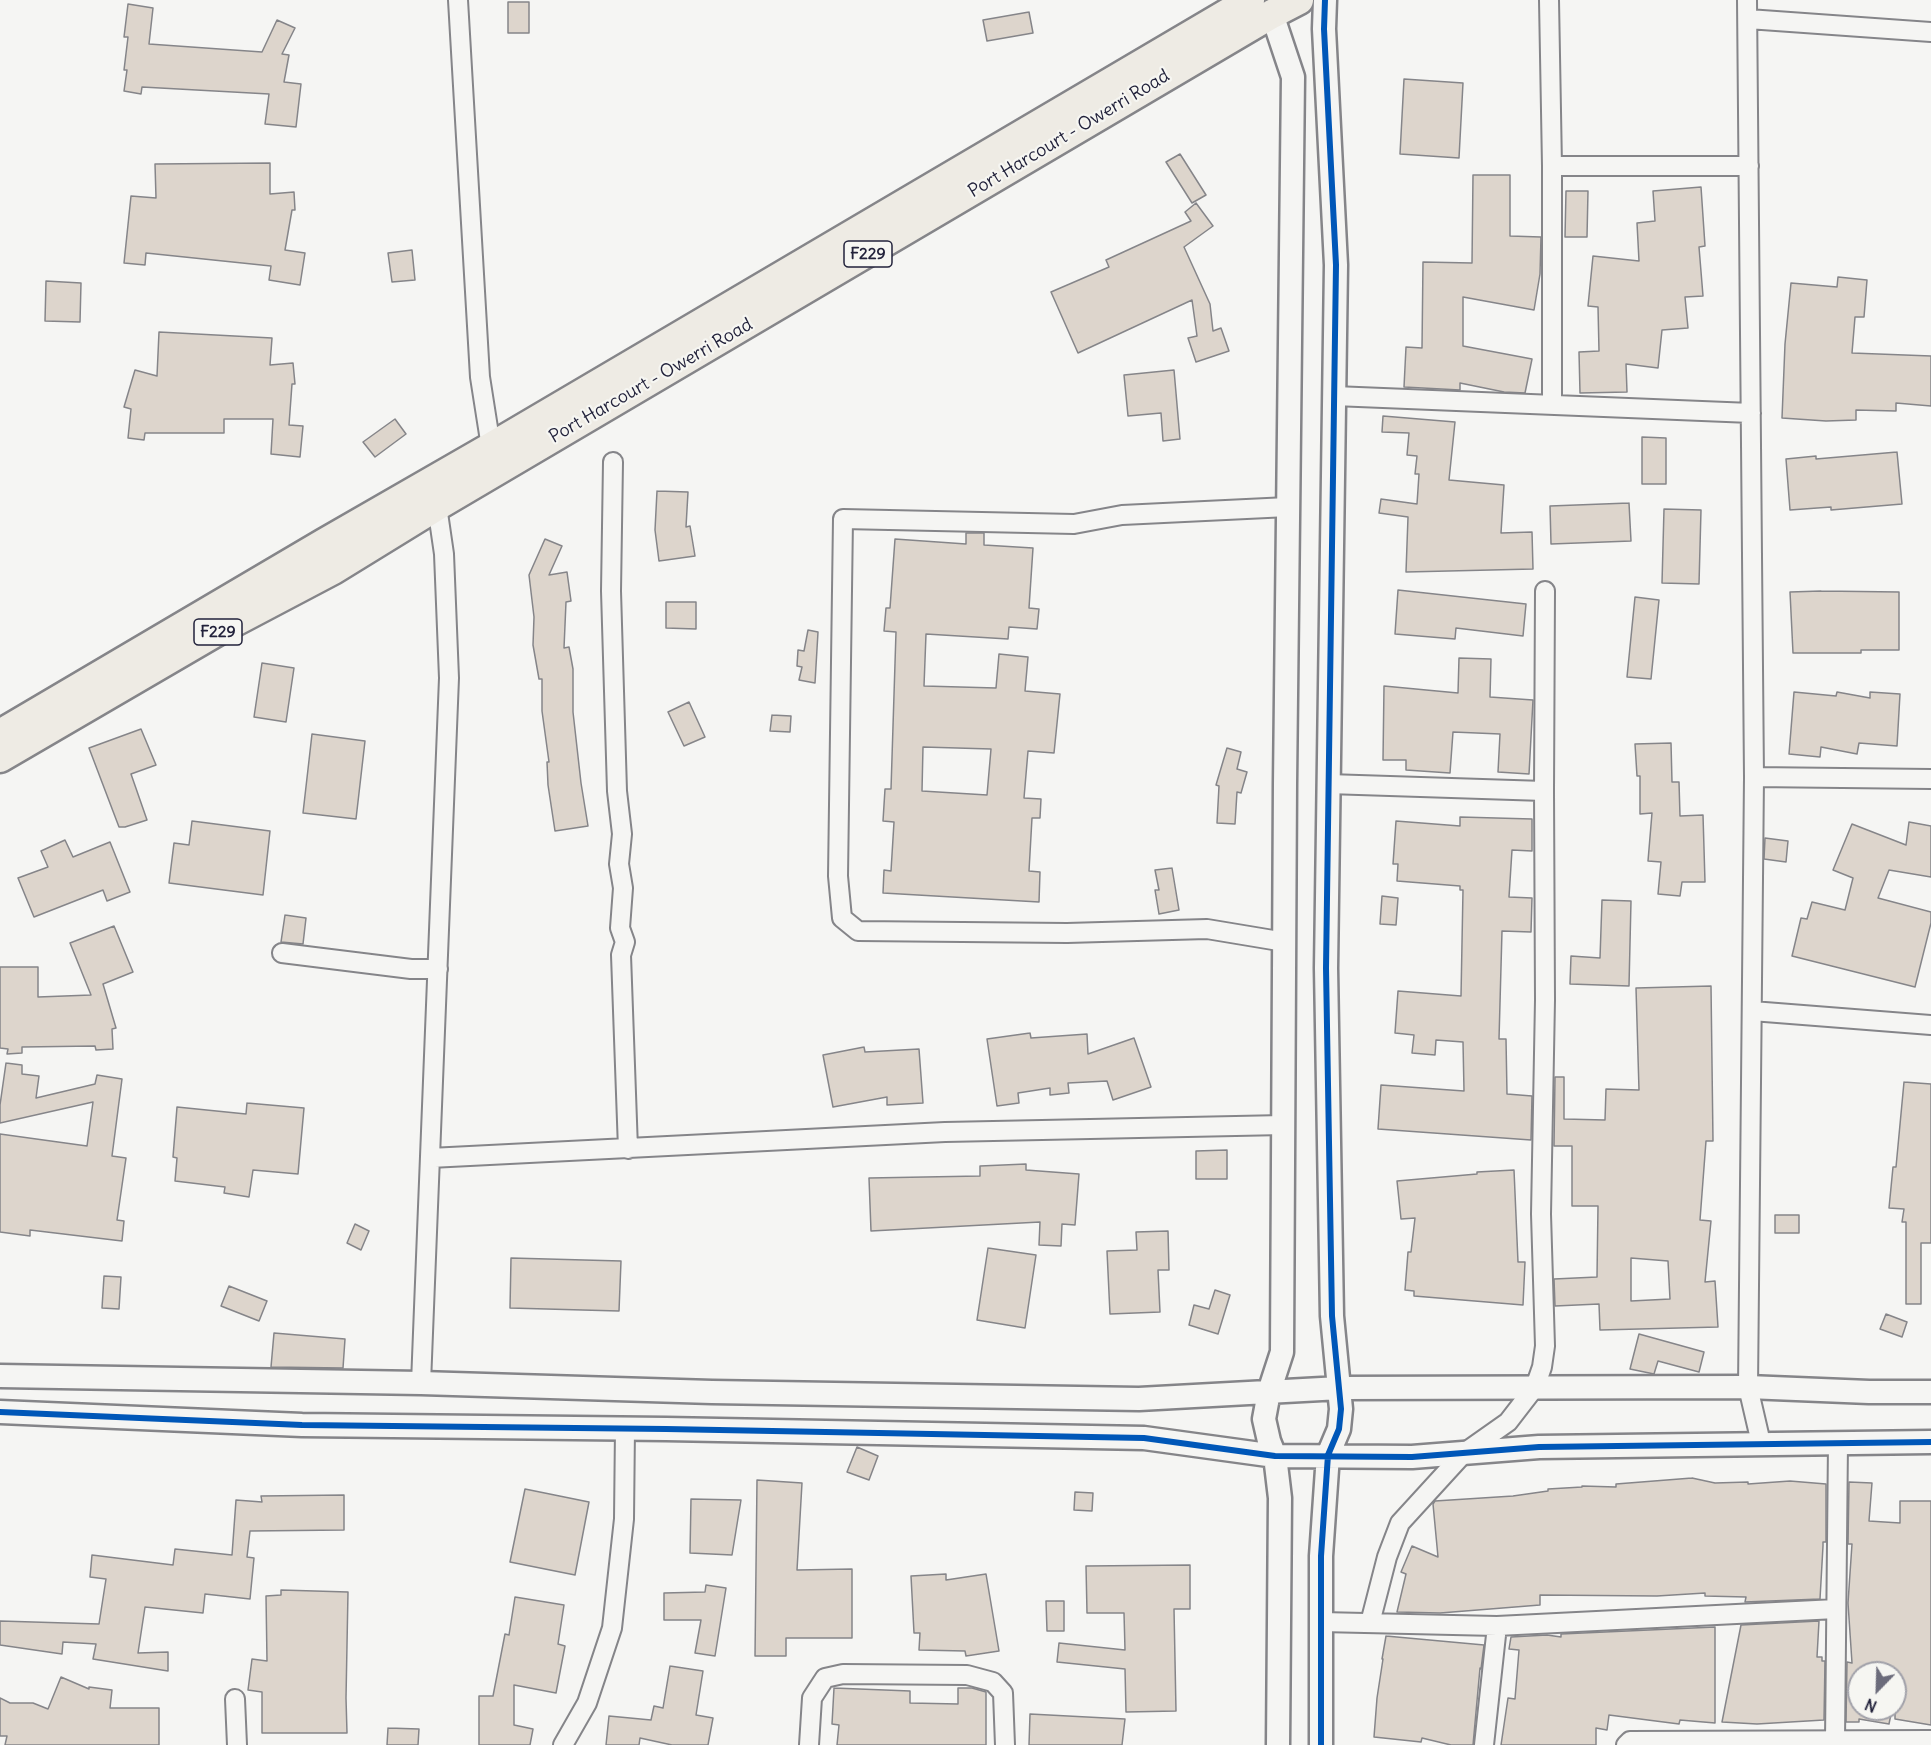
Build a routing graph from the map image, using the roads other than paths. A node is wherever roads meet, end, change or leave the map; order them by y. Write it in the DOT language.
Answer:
graph roads {
  1 [pos="458,0"];
  2 [pos="1299,0"];
  3 [pos="1325,0"];
  4 [pos="1549,0"];
  5 [pos="1748,0"];
  6 [pos="1261,7"];
  7 [pos="1748,19"];
  8 [pos="1931,32"];
  9 [pos="1552,166"];
  10 [pos="1749,166"];
  11 [pos="1334,396"];
  12 [pos="1552,405"];
  13 [pos="1751,413"];
  14 [pos="491,447"];
  15 [pos="613,462"];
  16 [pos="437,506"];
  17 [pos="1288,507"];
  18 [pos="1545,591"];
  19 [pos="0,734"];
  20 [pos="0,758"];
  21 [pos="1754,777"];
  22 [pos="1931,779"];
  23 [pos="1328,784"];
  24 [pos="1544,791"];
  25 [pos="1285,942"];
  26 [pos="282,953"];
  27 [pos="438,969"];
  28 [pos="1752,1011"];
  29 [pos="1931,1025"];
  30 [pos="1284,1125"];
  31 [pos="628,1149"];
  32 [pos="430,1158"];
  33 [pos="0,1376"];
  34 [pos="421,1383"];
  35 [pos="1534,1387"];
  36 [pos="1748,1387"];
  37 [pos="1340,1388"];
  38 [pos="1269,1392"];
  39 [pos="1931,1392"];
  40 [pos="0,1412"];
  41 [pos="625,1428"];
  42 [pos="1931,1442"];
  43 [pos="1761,1443"];
  44 [pos="1838,1443"];
  45 [pos="1464,1453"];
  46 [pos="1328,1455"];
  47 [pos="1275,1456"];
  48 [pos="1836,1609"];
  49 [pos="1321,1622"];
  50 [pos="1370,1623"];
  51 [pos="1497,1626"];
  52 [pos="235,1699"];
  53 [pos="1835,1740"];
  54 [pos="1931,1740"];
  55 [pos="1745,1743"];
  56 [pos="1869,1743"];
  57 [pos="237,1745"];
  58 [pos="563,1745"];
  59 [pos="809,1745"];
  60 [pos="1005,1745"];
  61 [pos="1278,1745"];
  62 [pos="1321,1745"];
  63 [pos="1484,1745"];
  64 [pos="1626,1745"];
  1 -- 14 [label="street"];
  2 -- 6 [label="main road, Port Harcourt - Owerri Road / F229"];
  3 -- 11 [label="street"];
  4 -- 9 [label="street"];
  5 -- 7 [label="street"];
  6 -- 14 [label="main road, Port Harcourt - Owerri Road / F229"];
  6 -- 16 [label="main road, Port Harcourt - Owerri Road / F229"];
  6 -- 17 [label="street"];
  7 -- 8 [label="street"];
  7 -- 10 [label="street"];
  9 -- 10 [label="street"];
  9 -- 12 [label="street"];
  10 -- 13 [label="street"];
  11 -- 12 [label="street"];
  11 -- 23 [label="street"];
  12 -- 13 [label="street"];
  13 -- 21 [label="street"];
  14 -- 19 [label="main road, Port Harcourt - Owerri Road / F229"];
  15 -- 31 [label="street"];
  16 -- 20 [label="main road, Port Harcourt - Owerri Road / F229"];
  16 -- 27 [label="street"];
  17 -- 25 [label="street"];
  17 -- 25 [label="street"];
  18 -- 24 [label="street"];
  21 -- 22 [label="street"];
  21 -- 28 [label="street"];
  23 -- 24 [label="street"];
  23 -- 37 [label="street"];
  24 -- 35 [label="street"];
  25 -- 30 [label="street"];
  26 -- 27 [label="street"];
  27 -- 32 [label="street"];
  28 -- 29 [label="street"];
  28 -- 36 [label="street"];
  30 -- 31 [label="street"];
  30 -- 38 [label="street"];
  31 -- 32 [label="street"];
  32 -- 34 [label="street"];
  33 -- 34 [label="street"];
  34 -- 38 [label="street"];
  35 -- 36 [label="street"];
  35 -- 37 [label="street"];
  35 -- 45 [label="street"];
  36 -- 39 [label="street"];
  36 -- 43 [label="street"];
  37 -- 38 [label="street"];
  37 -- 46 [label="street"];
  38 -- 47 [label="street"];
  40 -- 41 [label="street"];
  41 -- 47 [label="street"];
  41 -- 58 [label="street"];
  42 -- 44 [label="street"];
  43 -- 44 [label="street"];
  43 -- 45 [label="street"];
  44 -- 48 [label="street"];
  45 -- 46 [label="street"];
  45 -- 50 [label="street"];
  46 -- 47 [label="street"];
  46 -- 49 [label="street"];
  47 -- 61 [label="street"];
  48 -- 51 [label="street"];
  48 -- 53 [label="street"];
  49 -- 50 [label="street"];
  49 -- 62 [label="street"];
  50 -- 51 [label="street"];
  51 -- 63 [label="street"];
  52 -- 57 [label="street"];
  53 -- 55 [label="street"];
  53 -- 56 [label="street"];
  54 -- 56 [label="street"];
  55 -- 64 [label="street"];
  59 -- 60 [label="street"];
}
